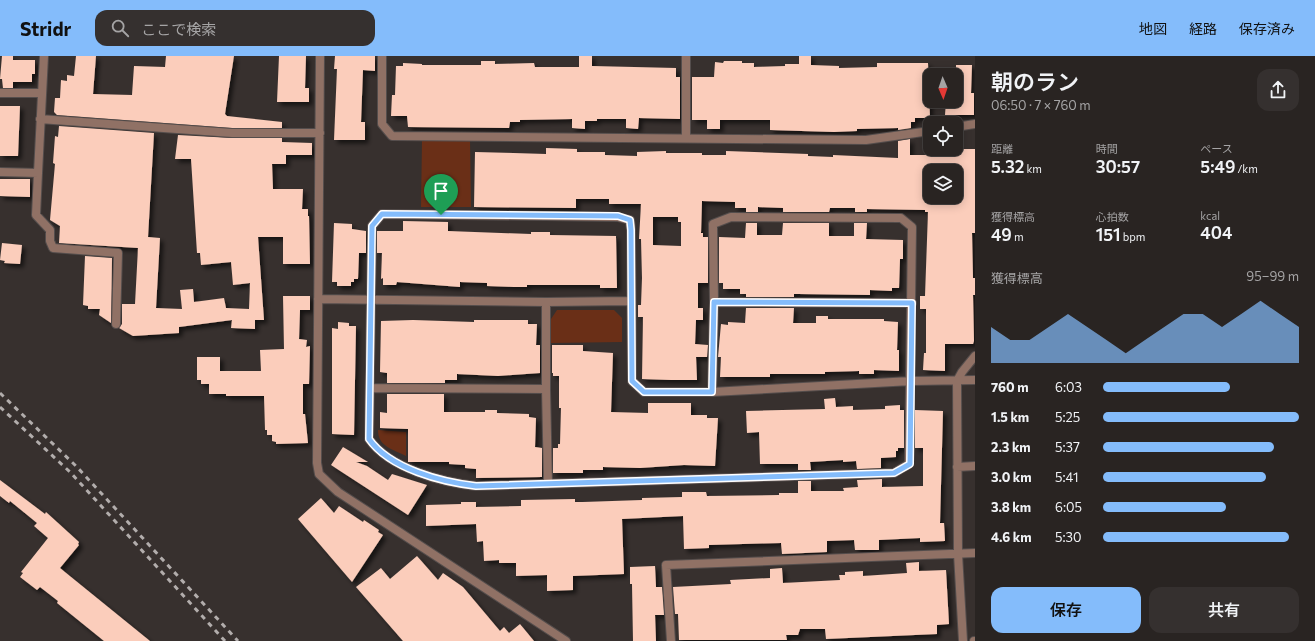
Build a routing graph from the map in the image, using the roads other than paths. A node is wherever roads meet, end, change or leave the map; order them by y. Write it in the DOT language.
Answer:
graph roads {
  1 [pos="44,56"];
  2 [pos="320,56"];
  3 [pos="382,56"];
  4 [pos="686,56"];
  5 [pos="0,93"];
  6 [pos="41,93"];
  7 [pos="40,119"];
  8 [pos="975,124"];
  9 [pos="963,126"];
  10 [pos="923,132"];
  11 [pos="320,133"];
  12 [pos="686,137"];
  13 [pos="0,172"];
  14 [pos="38,173"];
  15 [pos="318,299"];
  16 [pos="371,299"];
  17 [pos="630,301"];
  18 [pos="546,302"];
  19 [pos="714,302"];
  20 [pos="912,303"];
  21 [pos="116,324"];
  22 [pos="975,356"];
  23 [pos="975,380"];
  24 [pos="911,381"];
  25 [pos="958,381"];
  26 [pos="370,388"];
  27 [pos="546,389"];
  28 [pos="712,392"];
  29 [pos="975,466"];
  30 [pos="957,467"];
  31 [pos="548,484"];
  32 [pos="975,553"];
  33 [pos="958,554"];
  34 [pos="566,641"];
  35 [pos="671,641"];
  36 [pos="963,641"];
  1 -- 6 [label="street"];
  2 -- 11 [label="street"];
  3 -- 12 [label="street"];
  4 -- 12 [label="street"];
  5 -- 6 [label="street"];
  6 -- 7 [label="street"];
  7 -- 11 [label="street"];
  7 -- 14 [label="street"];
  8 -- 9 [label="street"];
  10 -- 12 [label="street"];
  11 -- 15 [label="street"];
  13 -- 14 [label="street"];
  14 -- 21 [label="street"];
  15 -- 16 [label="street"];
  15 -- 34 [label="street"];
  16 -- 17 [label="street"];
  16 -- 18 [label="street"];
  16 -- 26 [label="street"];
  17 -- 18 [label="street"];
  17 -- 28 [label="street"];
  18 -- 27 [label="street"];
  19 -- 20 [label="street"];
  19 -- 20 [label="street"];
  19 -- 28 [label="street"];
  20 -- 24 [label="street"];
  22 -- 25 [label="street"];
  23 -- 25 [label="street"];
  24 -- 25 [label="street"];
  24 -- 28 [label="street"];
  24 -- 31 [label="street"];
  25 -- 30 [label="street"];
  26 -- 27 [label="street"];
  26 -- 31 [label="street"];
  27 -- 31 [label="street"];
  29 -- 30 [label="street"];
  30 -- 33 [label="street"];
  32 -- 33 [label="street"];
  33 -- 35 [label="street"];
  33 -- 36 [label="street"];
}
